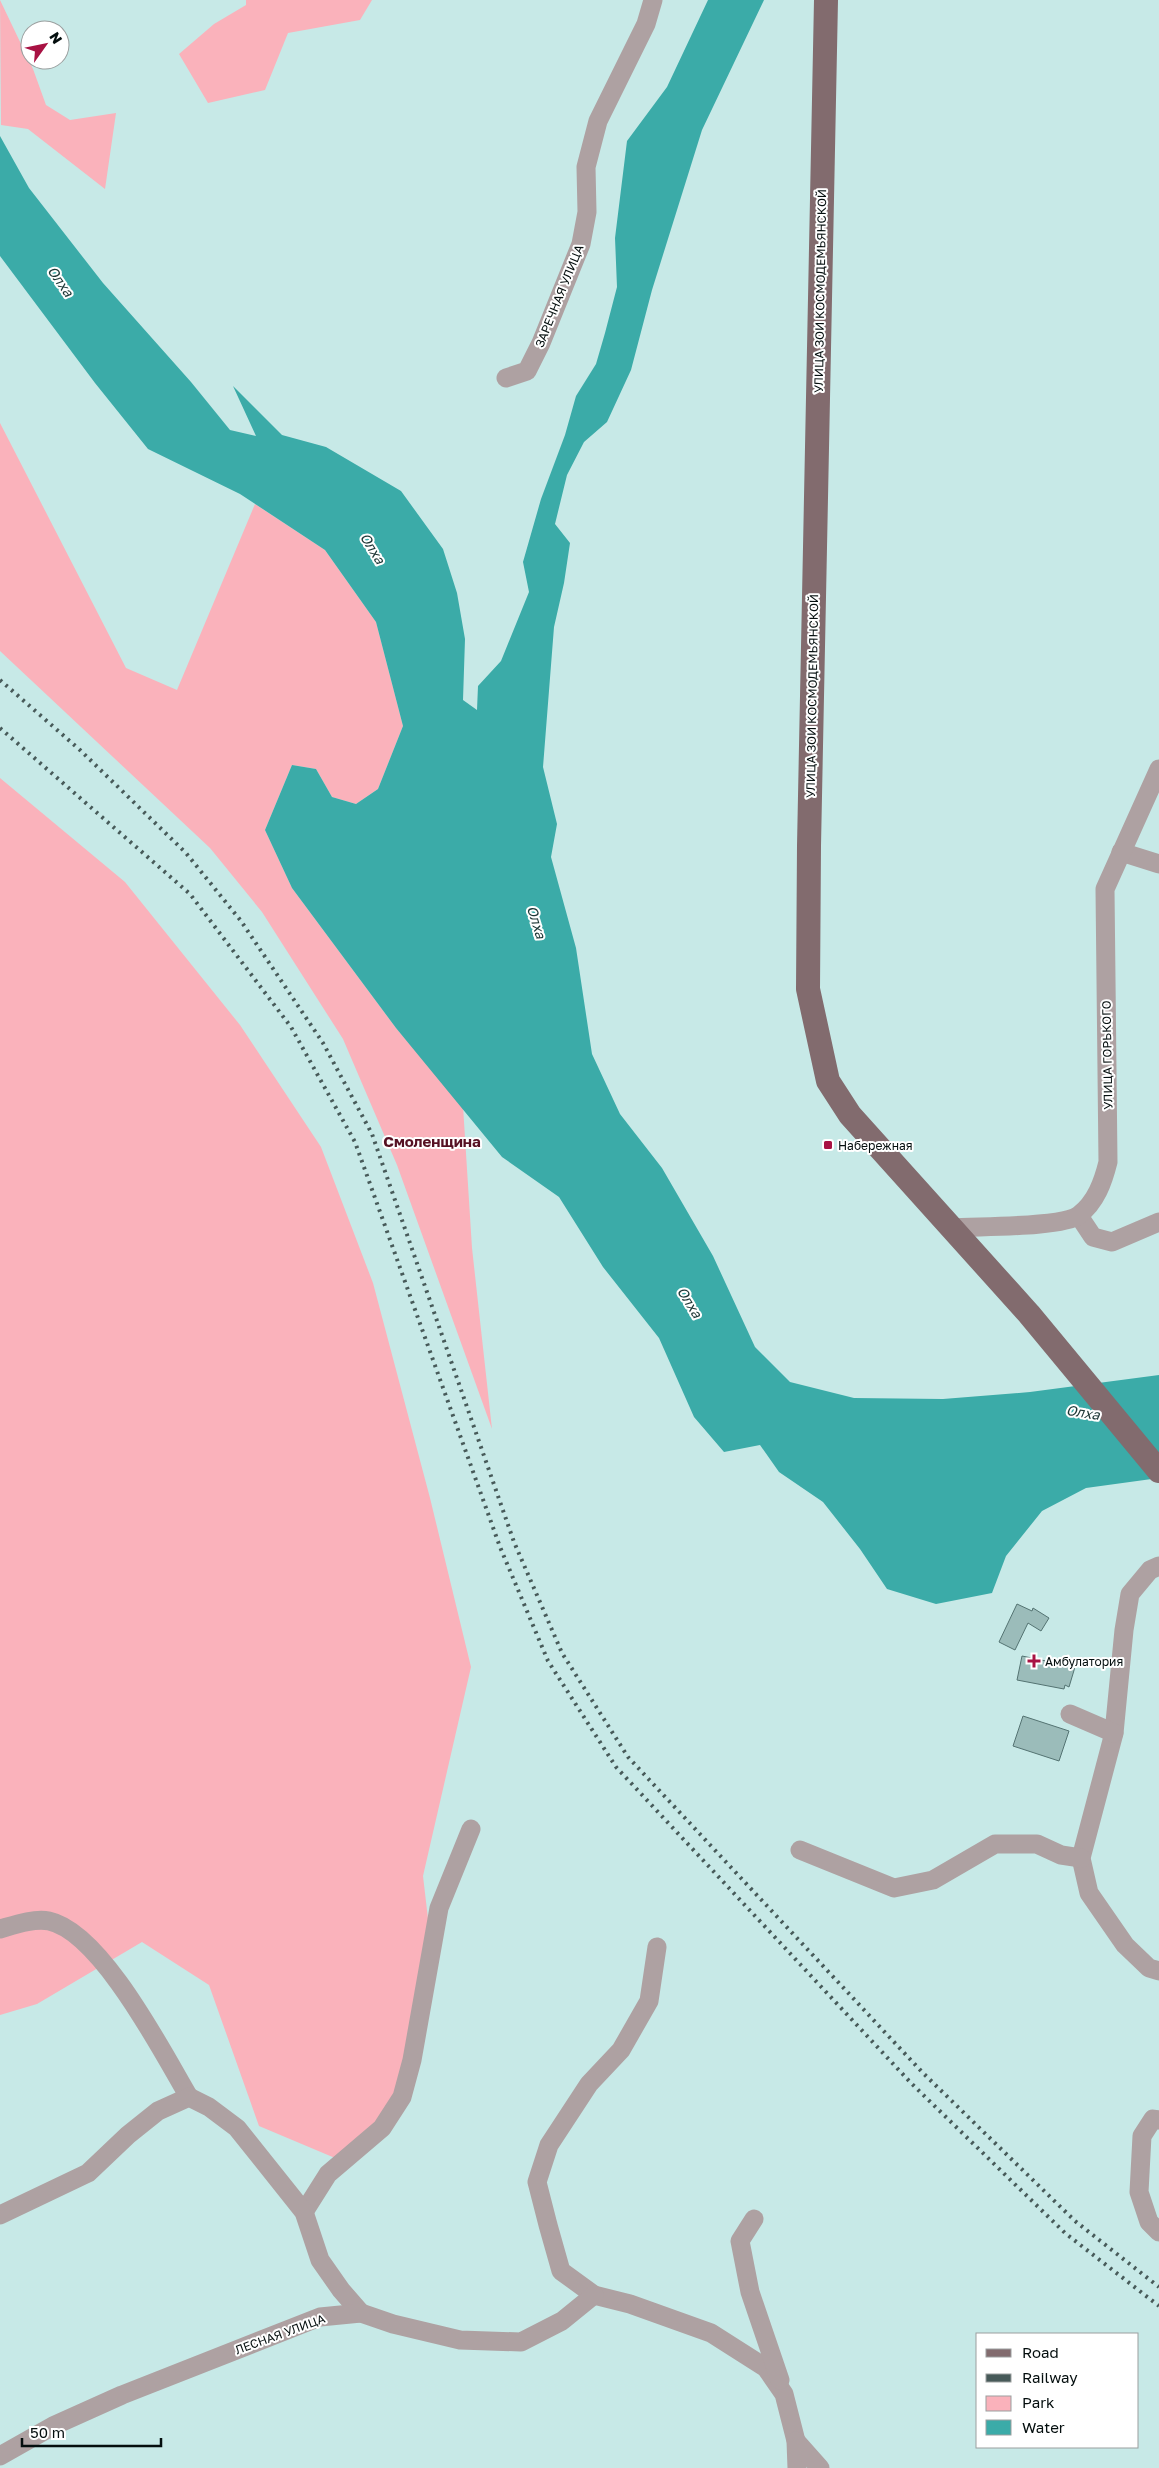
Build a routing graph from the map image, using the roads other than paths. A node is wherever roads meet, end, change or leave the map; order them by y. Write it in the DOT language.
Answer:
graph roads {
  1 [pos="653,0"];
  2 [pos="826,0"];
  3 [pos="506,378"];
  4 [pos="1159,768"];
  5 [pos="1121,852"];
  6 [pos="1159,864"];
  7 [pos="1079,1216"];
  8 [pos="1159,1222"];
  9 [pos="952,1228"];
  10 [pos="1159,1471"];
  11 [pos="1159,1566"];
  12 [pos="1070,1714"];
  13 [pos="1114,1733"];
  14 [pos="471,1829"];
  15 [pos="800,1850"];
  16 [pos="1081,1858"];
  17 [pos="0,1929"];
  18 [pos="658,1947"];
  19 [pos="1159,1970"];
  20 [pos="189,2098"];
  21 [pos="1159,2120"];
  22 [pos="304,2212"];
  23 [pos="0,2215"];
  24 [pos="754,2219"];
  25 [pos="1159,2232"];
  26 [pos="594,2296"];
  27 [pos="361,2313"];
  28 [pos="784,2394"];
  29 [pos="796,2441"];
  30 [pos="0,2456"];
  31 [pos="797,2468"];
  32 [pos="820,2468"];
  1 -- 3 [label="street, ЗАРЕЧНАЯ УЛИЦА"];
  2 -- 9 [label="main road, УЛИЦА ЗОИ КОСМОДЕМЬЯНСКОЙ"];
  4 -- 5 [label="street, УЛИЦА ГОРЬКОГО"];
  5 -- 6 [label="street"];
  5 -- 7 [label="street, УЛИЦА ГОРЬКОГО"];
  7 -- 8 [label="street"];
  7 -- 9 [label="street"];
  9 -- 10 [label="main road, УЛИЦА ЗОИ КОСМОДЕМЬЯНСКОЙ"];
  11 -- 13 [label="street"];
  12 -- 13 [label="street"];
  13 -- 16 [label="street"];
  14 -- 22 [label="street"];
  15 -- 16 [label="street"];
  16 -- 19 [label="street"];
  17 -- 20 [label="street"];
  18 -- 26 [label="street"];
  20 -- 22 [label="street"];
  20 -- 23 [label="street"];
  21 -- 25 [label="street"];
  22 -- 27 [label="street"];
  24 -- 28 [label="street"];
  26 -- 27 [label="street, ЛЕСНАЯ УЛИЦА"];
  26 -- 28 [label="street"];
  27 -- 30 [label="street, ЛЕСНАЯ УЛИЦА"];
  28 -- 29 [label="street"];
  29 -- 31 [label="street"];
  29 -- 32 [label="street"];
}
